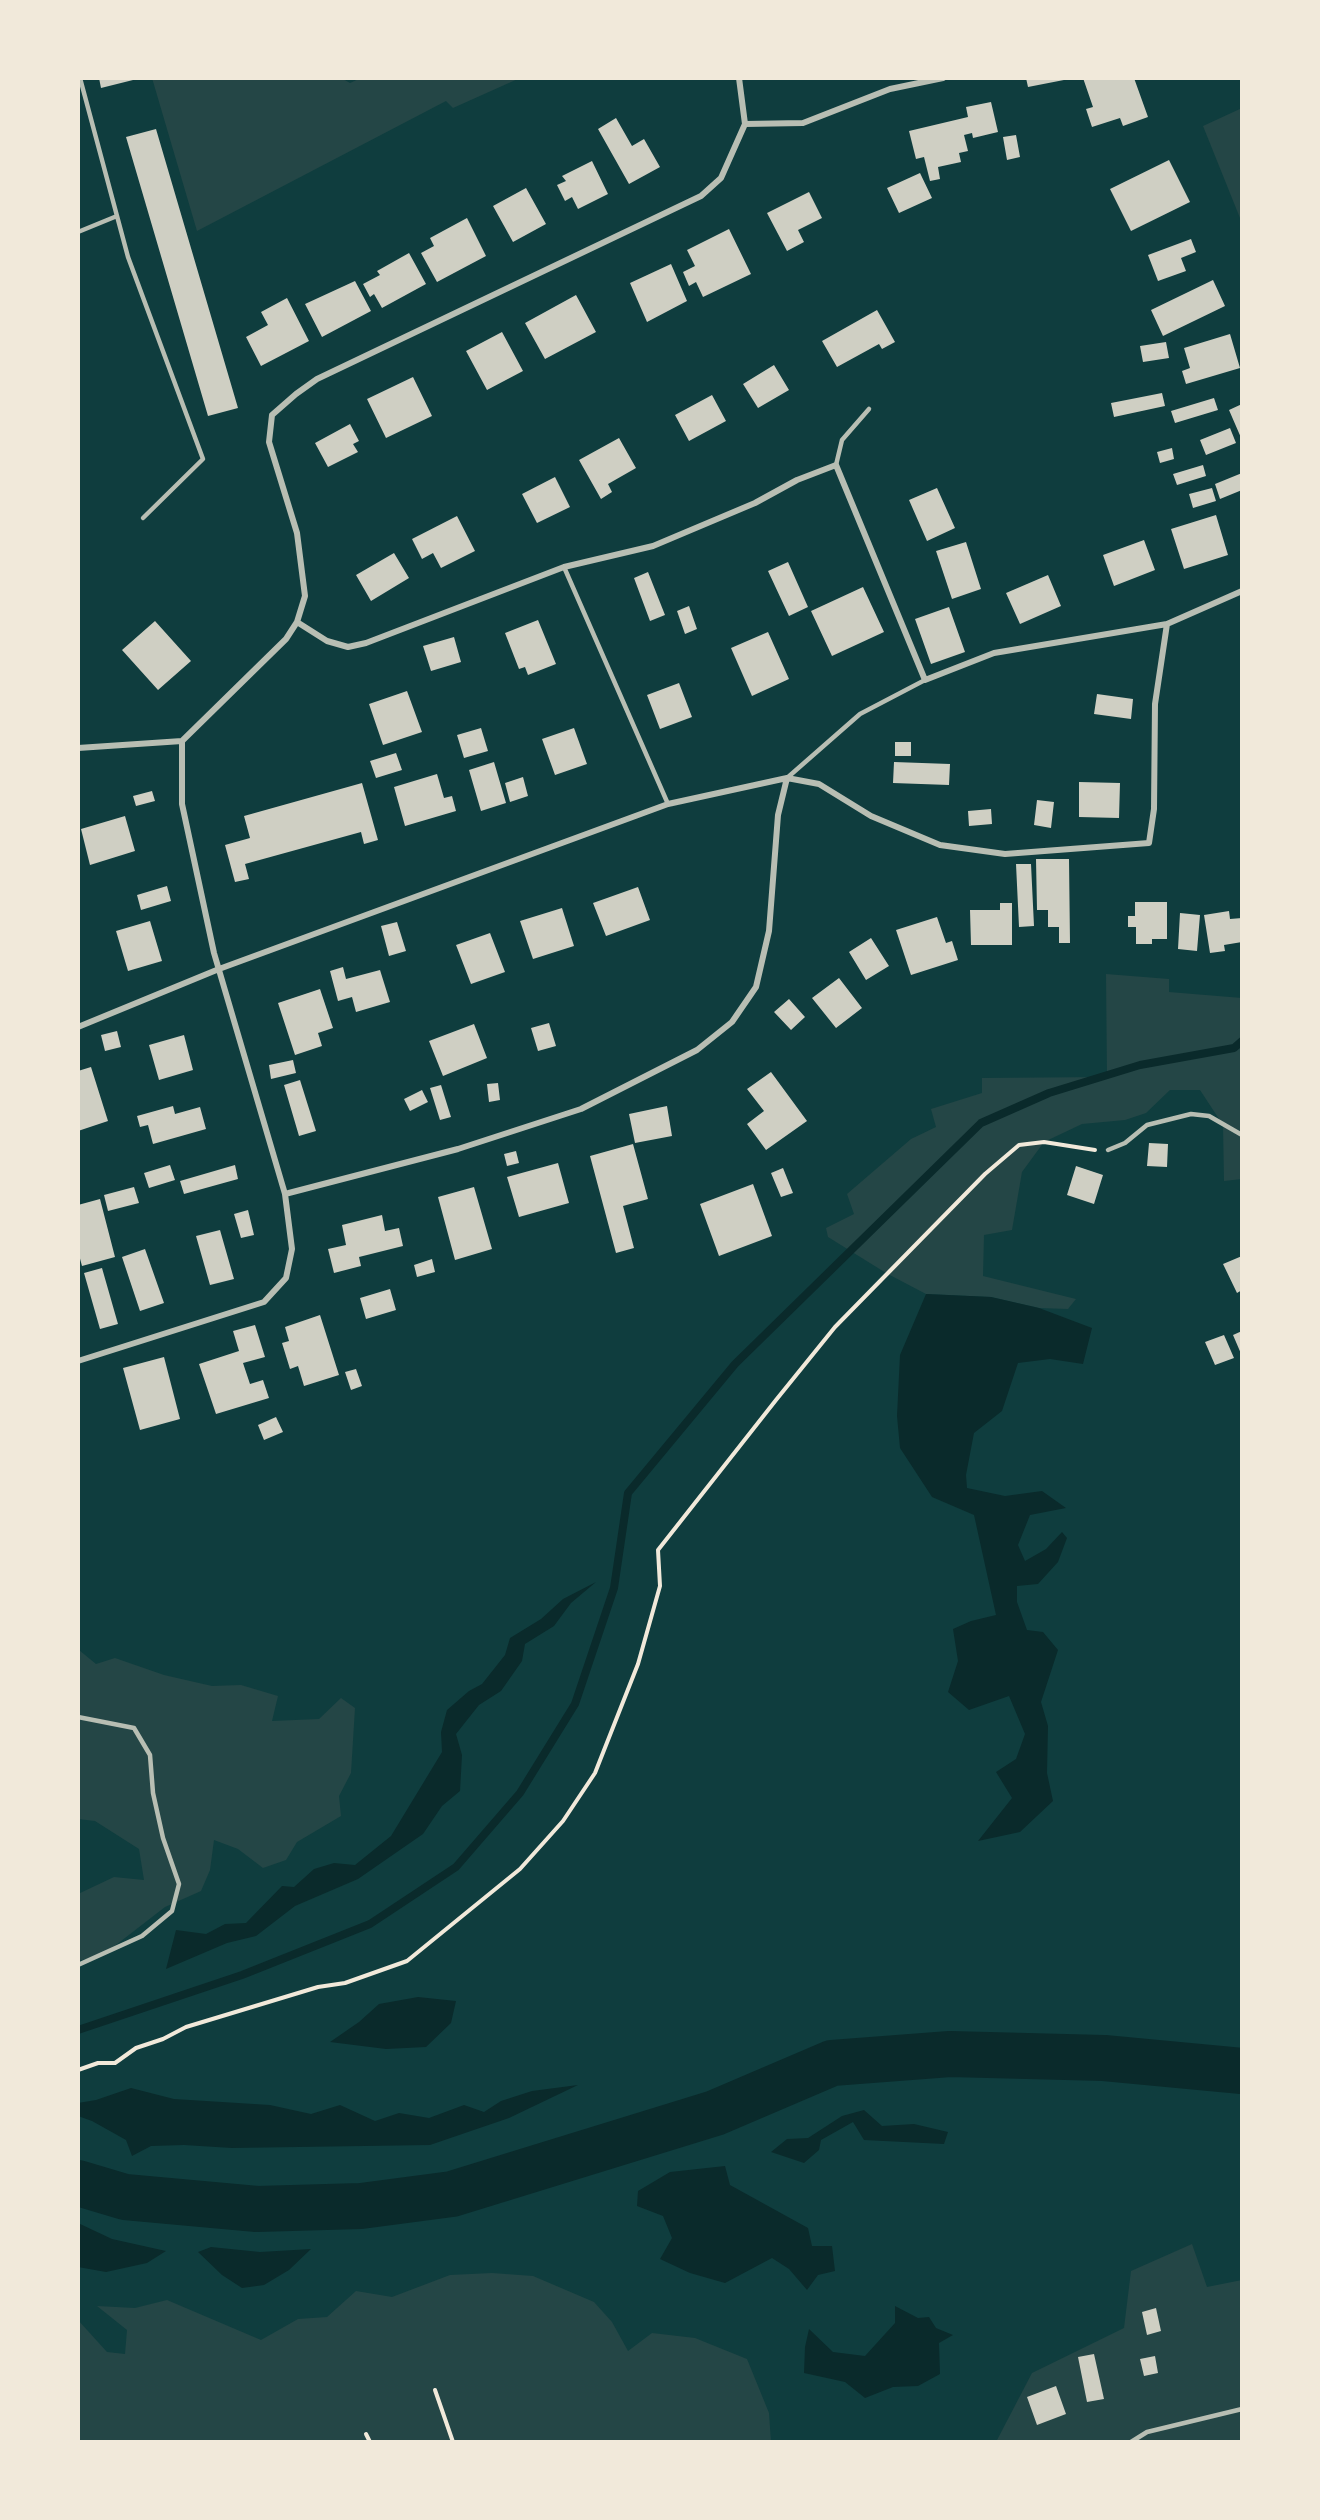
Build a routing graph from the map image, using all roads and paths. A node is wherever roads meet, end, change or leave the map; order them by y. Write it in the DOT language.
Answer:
graph roads {
  1 [pos="80,78"];
  2 [pos="739,78"];
  3 [pos="943,78"];
  4 [pos="744,124"];
  5 [pos="117,216"];
  6 [pos="78,232"];
  7 [pos="869,409"];
  8 [pos="836,465"];
  9 [pos="143,518"];
  10 [pos="564,567"];
  11 [pos="1242,591"];
  12 [pos="297,622"];
  13 [pos="1167,624"];
  14 [pos="925,680"];
  15 [pos="182,741"];
  16 [pos="78,748"];
  17 [pos="787,778"];
  18 [pos="668,804"];
  19 [pos="219,969"];
  20 [pos="78,1027"];
  21 [pos="1242,1135"];
  22 [pos="1107,1150"];
  23 [pos="285,1194"];
  24 [pos="78,1360"];
  25 [pos="78,1717"];
  26 [pos="78,1965"];
  27 [pos="78,2070"];
  28 [pos="435,2390"];
  29 [pos="1242,2409"];
  30 [pos="366,2434"];
  31 [pos="370,2442"];
  32 [pos="453,2442"];
  33 [pos="1131,2442"];
  1 -- 5 [label="lane"];
  2 -- 4 [label="street"];
  3 -- 4 [label="street"];
  4 -- 12 [label="street"];
  5 -- 6 [label="lane"];
  5 -- 9 [label="lane"];
  7 -- 8 [label="lane"];
  8 -- 10 [label="street"];
  8 -- 14 [label="street"];
  10 -- 12 [label="street"];
  10 -- 18 [label="lane"];
  11 -- 13 [label="street"];
  12 -- 15 [label="street"];
  13 -- 14 [label="street"];
  13 -- 17 [label="street"];
  14 -- 17 [label="lane"];
  15 -- 16 [label="street"];
  15 -- 19 [label="street"];
  17 -- 18 [label="street"];
  17 -- 23 [label="street"];
  18 -- 19 [label="street"];
  19 -- 20 [label="street"];
  19 -- 23 [label="street"];
  21 -- 22 [label="lane"];
  22 -- 27 [label="path"];
  23 -- 24 [label="street"];
  25 -- 26 [label="lane"];
  28 -- 32 [label="path"];
  29 -- 33 [label="lane"];
  30 -- 31 [label="path"];
}
